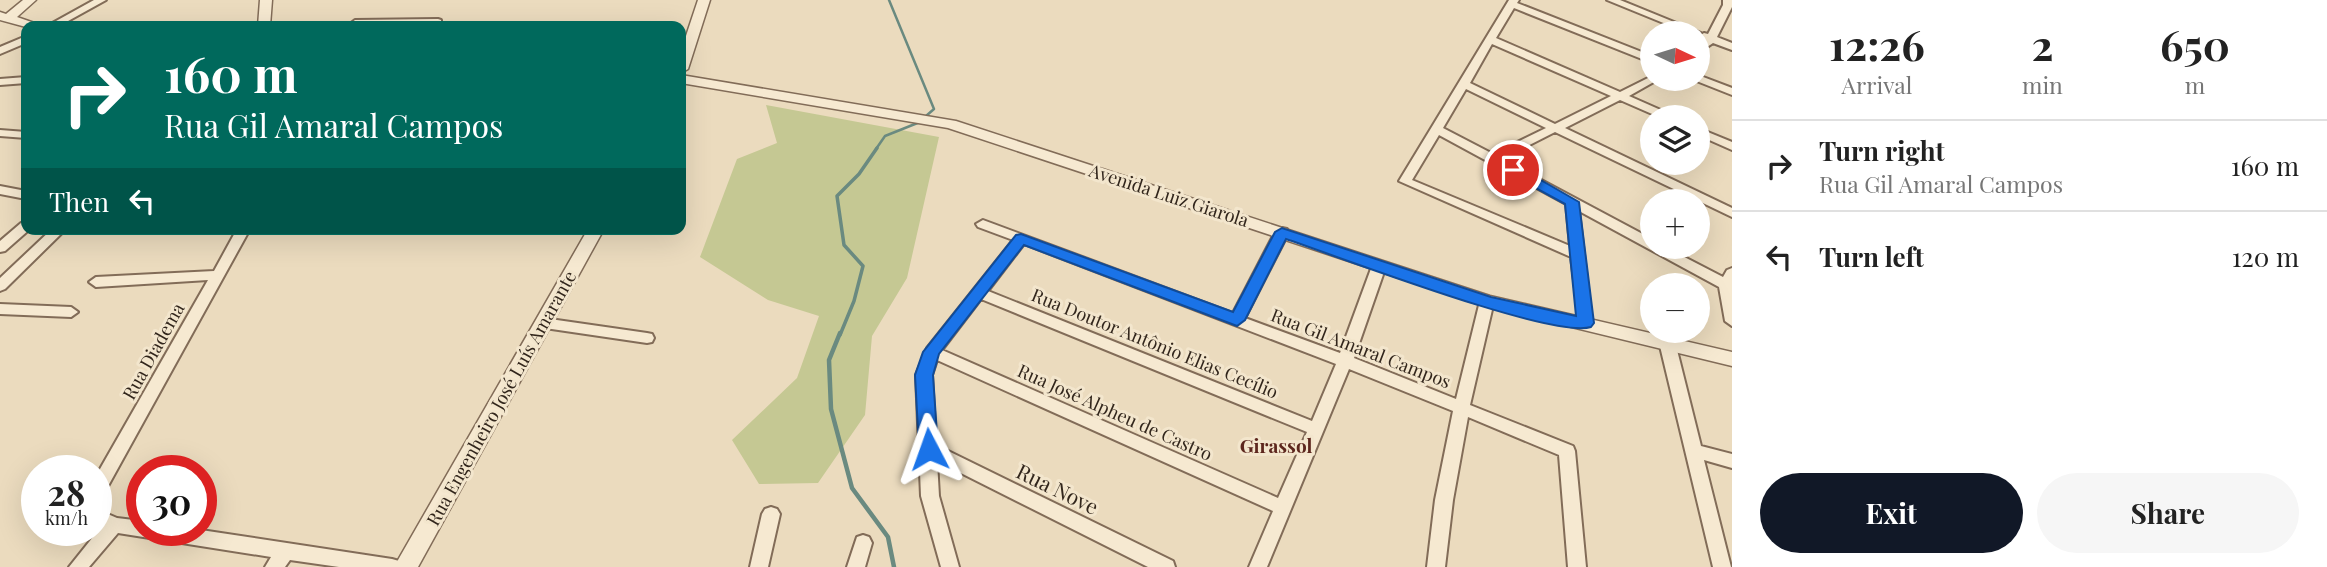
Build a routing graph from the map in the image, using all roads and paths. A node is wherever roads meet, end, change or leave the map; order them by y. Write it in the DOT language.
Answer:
graph roads {
  1 [pos="30,0"];
  2 [pos="101,0"];
  3 [pos="267,0"];
  4 [pos="704,0"];
  5 [pos="1612,0"];
  6 [pos="1714,0"];
  7 [pos="1513,2"];
  8 [pos="1729,4"];
  9 [pos="4,17"];
  10 [pos="61,21"];
  11 [pos="265,21"];
  12 [pos="1666,21"];
  13 [pos="21,22"];
  14 [pos="1711,39"];
  15 [pos="1489,40"];
  16 [pos="21,41"];
  17 [pos="1732,47"];
  18 [pos="0,51"];
  19 [pos="686,54"];
  20 [pos="1640,55"];
  21 [pos="21,80"];
  22 [pos="686,80"];
  23 [pos="0,82"];
  24 [pos="1462,83"];
  25 [pos="1710,83"];
  26 [pos="1640,86"];
  27 [pos="1732,92"];
  28 [pos="1620,96"];
  29 [pos="1641,105"];
  30 [pos="1435,128"];
  31 [pos="1554,128"];
  32 [pos="0,133"];
  33 [pos="21,135"];
  34 [pos="1710,136"];
  35 [pos="1732,146"];
  36 [pos="1493,159"];
  37 [pos="0,190"];
  38 [pos="21,194"];
  39 [pos="1572,202"];
  40 [pos="1732,213"];
  41 [pos="983,224"];
  42 [pos="21,230"];
  43 [pos="1282,232"];
  44 [pos="54,235"];
  45 [pos="240,235"];
  46 [pos="593,235"];
  47 [pos="1640,238"];
  48 [pos="1021,239"];
  49 [pos="0,248"];
  50 [pos="1576,254"];
  51 [pos="1684,259"];
  52 [pos="1379,266"];
  53 [pos="217,275"];
  54 [pos="1729,278"];
  55 [pos="96,282"];
  56 [pos="0,286"];
  57 [pos="980,293"];
  58 [pos="1488,301"];
  59 [pos="0,309"];
  60 [pos="71,312"];
  61 [pos="1237,320"];
  62 [pos="1732,321"];
  63 [pos="543,323"];
  64 [pos="1586,323"];
  65 [pos="647,338"];
  66 [pos="1668,346"];
  67 [pos="932,352"];
  68 [pos="1732,359"];
  69 [pos="1345,362"];
  70 [pos="1462,407"];
  71 [pos="1315,429"];
  72 [pos="929,449"];
  73 [pos="1696,451"];
  74 [pos="1732,461"];
  75 [pos="112,463"];
  76 [pos="1283,508"];
  77 [pos="771,513"];
  78 [pos="114,526"];
  79 [pos="126,527"];
  80 [pos="217,540"];
  81 [pos="863,543"];
  82 [pos="286,550"];
  83 [pos="1725,564"];
  84 [pos="78,567"];
  85 [pos="274,567"];
  86 [pos="392,567"];
  87 [pos="406,567"];
  88 [pos="759,567"];
  89 [pos="856,567"];
  90 [pos="950,567"];
  91 [pos="1166,567"];
  92 [pos="1258,567"];
  93 [pos="1436,567"];
  94 [pos="1577,567"];
  1 -- 9 [label="street"];
  2 -- 10 [label="street"];
  3 -- 11 [label="street"];
  4 -- 19 [label="street"];
  5 -- 12 [label="street"];
  6 -- 8 [label="street"];
  7 -- 15 [label="street"];
  7 -- 20 [label="street"];
  8 -- 14 [label="street"];
  9 -- 13 [label="street"];
  14 -- 17 [label="street"];
  15 -- 24 [label="street"];
  15 -- 28 [label="street"];
  16 -- 18 [label="street"];
  21 -- 23 [label="street"];
  22 -- 43 [label="street, Avenida Luiz Giarola"];
  24 -- 30 [label="street"];
  24 -- 31 [label="street"];
  25 -- 27 [label="street"];
  26 -- 28 [label="street"];
  28 -- 29 [label="street"];
  28 -- 31 [label="street"];
  30 -- 36 [label="street"];
  30 -- 50 [label="street"];
  31 -- 36 [label="street"];
  31 -- 40 [label="street"];
  32 -- 33 [label="street"];
  34 -- 35 [label="street"];
  36 -- 39 [label="street"];
  37 -- 38 [label="street"];
  39 -- 47 [label="street"];
  39 -- 50 [label="street"];
  41 -- 48 [label="street, Rua Gil Amaral Campos"];
  42 -- 49 [label="street"];
  43 -- 52 [label="street, Avenida Luiz Giarola"];
  43 -- 61 [label="street"];
  44 -- 56 [label="street"];
  45 -- 53 [label="street, Rua Diadema"];
  46 -- 63 [label="street, Rua Engenheiro José Luís Amarante"];
  48 -- 57 [label="street"];
  48 -- 61 [label="street, Rua Gil Amaral Campos"];
  50 -- 64 [label="street"];
  51 -- 54 [label="street"];
  52 -- 58 [label="street, Avenida Luiz Giarola"];
  52 -- 69 [label="street"];
  53 -- 55 [label="street"];
  53 -- 75 [label="street, Rua Diadema"];
  54 -- 62 [label="street"];
  57 -- 67 [label="street"];
  57 -- 71 [label="street, Rua Doutor Antônio Elias Cecílio"];
  58 -- 64 [label="street, Avenida Luiz Giarola"];
  58 -- 70 [label="street"];
  59 -- 60 [label="street"];
  61 -- 69 [label="street, Rua Gil Amaral Campos"];
  63 -- 65 [label="street"];
  63 -- 87 [label="street, Rua Engenheiro José Luís Amarante"];
  64 -- 66 [label="street, Avenida Luiz Giarola"];
  66 -- 68 [label="street, Avenida Luiz Giarola"];
  66 -- 73 [label="street"];
  67 -- 72 [label="street"];
  67 -- 76 [label="street, Rua José Alpheu de Castro"];
  69 -- 70 [label="street, Rua Gil Amaral Campos"];
  69 -- 71 [label="street"];
  70 -- 93 [label="street"];
  70 -- 94 [label="street, Rua Gil Amaral Campos"];
  71 -- 76 [label="street"];
  72 -- 90 [label="street"];
  72 -- 91 [label="street, Rua Nove"];
  73 -- 74 [label="street"];
  73 -- 83 [label="street"];
  76 -- 92 [label="street"];
  77 -- 88 [label="street"];
  78 -- 79 [label="street"];
  78 -- 84 [label="street"];
  80 -- 82 [label="street"];
  81 -- 89 [label="street"];
  82 -- 85 [label="street"];
  82 -- 86 [label="street"];
}
